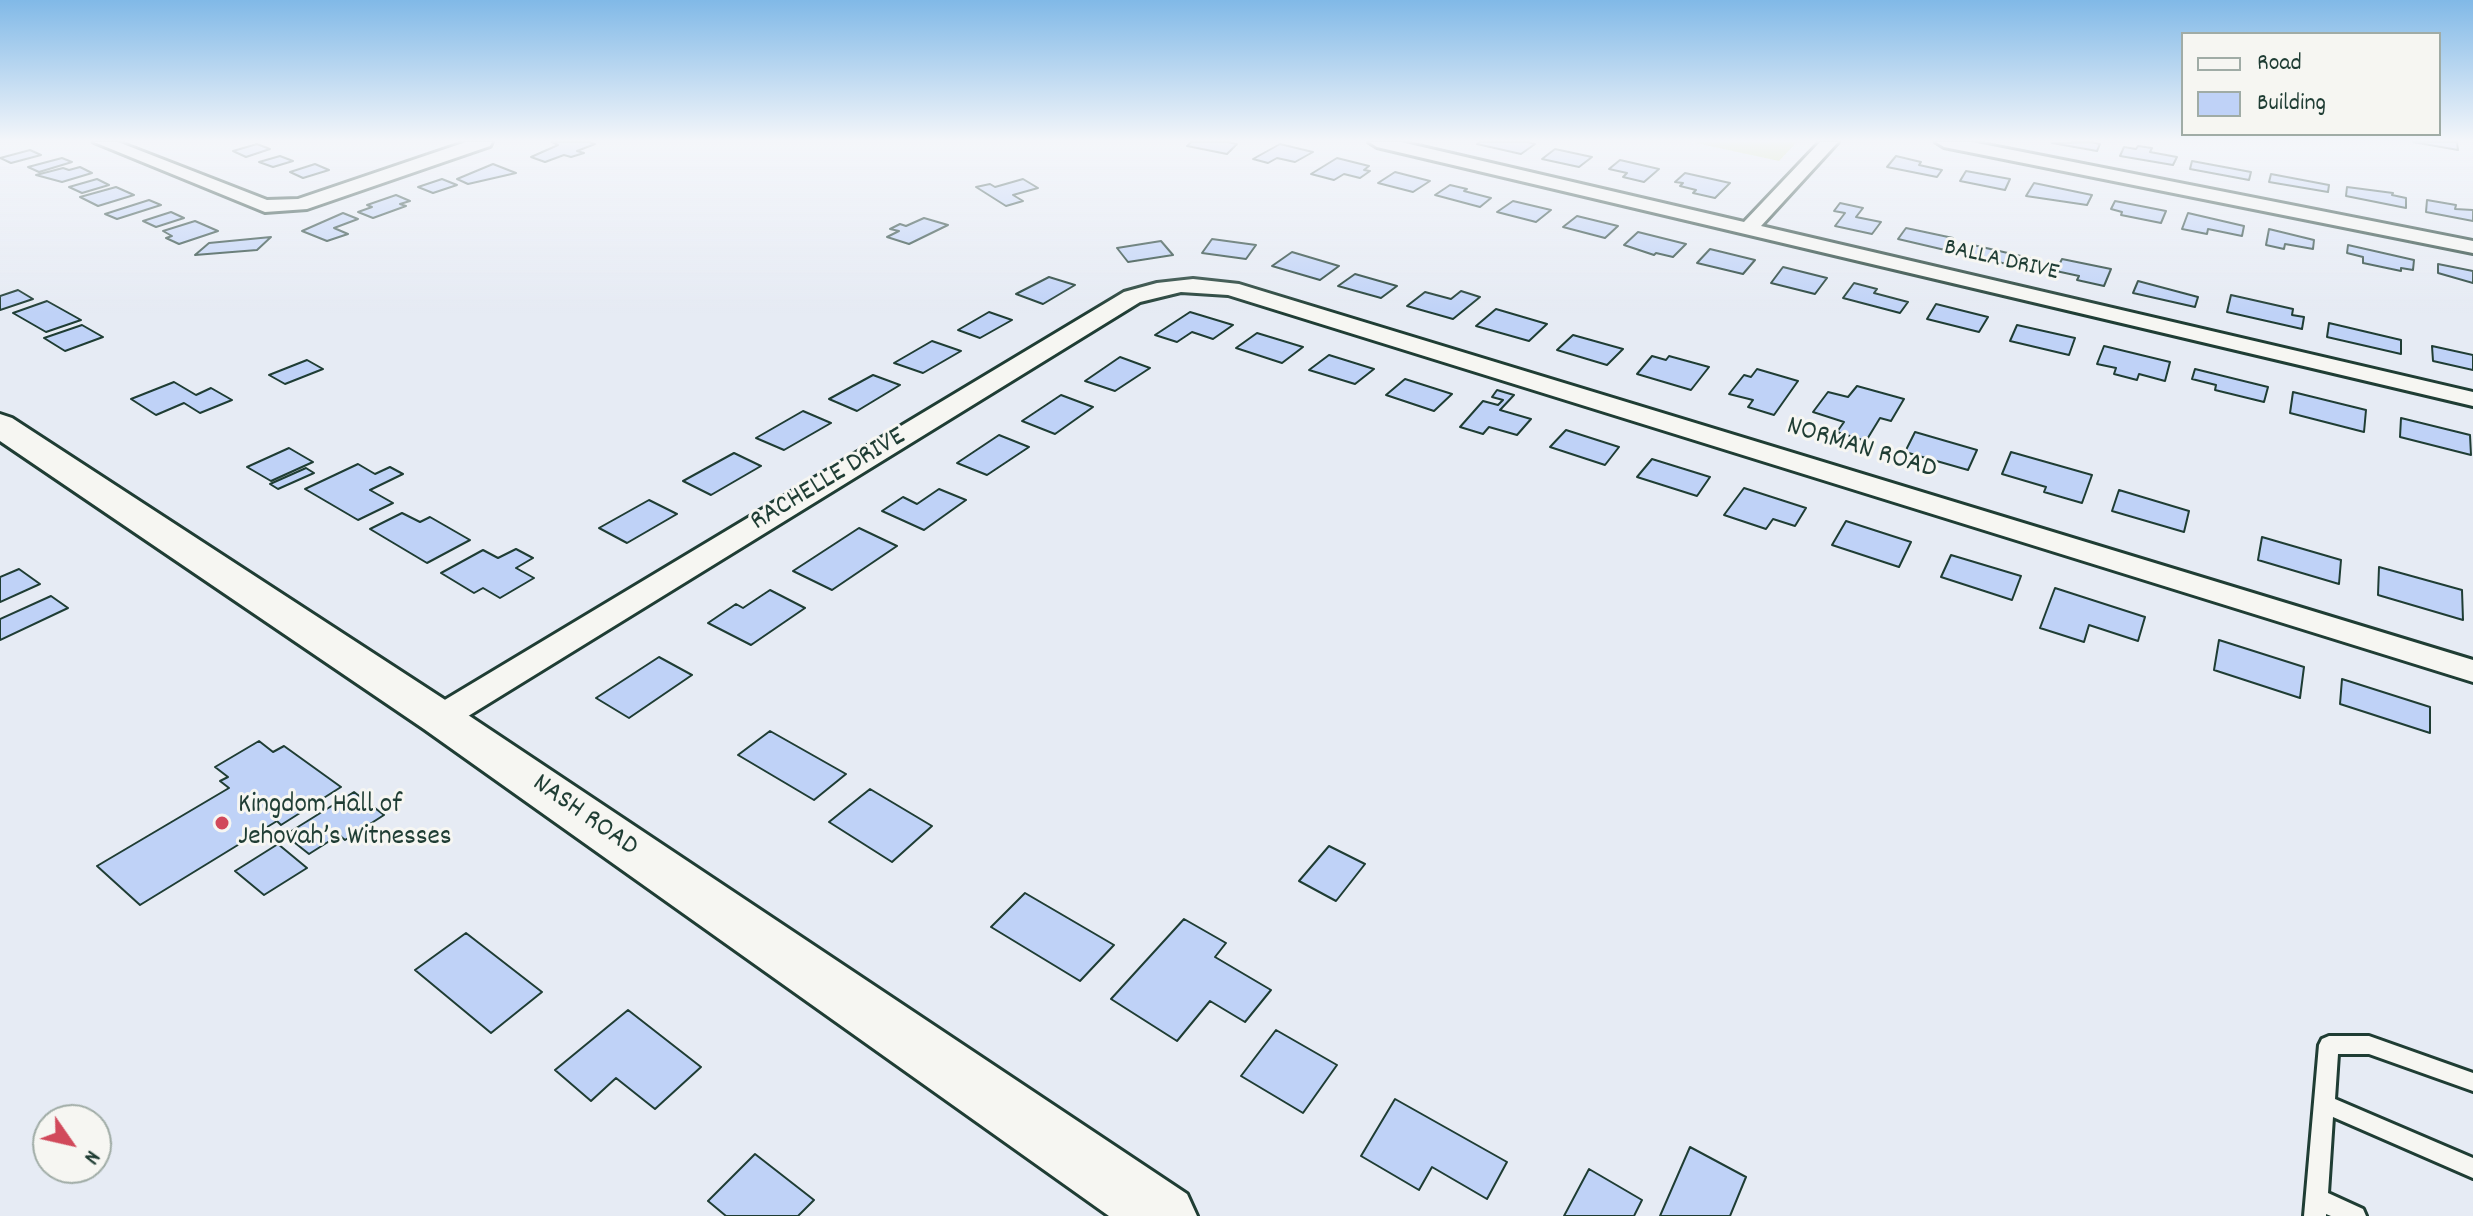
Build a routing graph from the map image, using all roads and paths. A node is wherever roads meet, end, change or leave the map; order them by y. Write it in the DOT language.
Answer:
graph roads {
  1 [pos="247,199"];
  2 [pos="318,199"];
  3 [pos="1619,199"];
  4 [pos="1777,199"];
  5 [pos="2230,199"];
  6 [pos="1748,229"];
  7 [pos="2473,247"];
  8 [pos="1231,289"];
  9 [pos="2473,399"];
  10 [pos="0,425"];
  11 [pos="2473,671"];
  12 [pos="440,718"];
  13 [pos="2473,1082"];
  14 [pos="2325,1104"];
  15 [pos="2473,1168"];
  16 [pos="2316,1207"];
  17 [pos="1164,1216"];
  18 [pos="2355,1216"];
  1 -- 2 [label="street"];
  3 -- 6 [label="street, BALLA DRIVE"];
  4 -- 6 [label="street"];
  5 -- 7 [label="street"];
  6 -- 9 [label="street, BALLA DRIVE"];
  8 -- 11 [label="street, NORMAN ROAD"];
  8 -- 12 [label="street, RACHELLE DRIVE"];
  10 -- 12 [label="main road, NASH ROAD"];
  12 -- 17 [label="main road, NASH ROAD"];
  13 -- 14 [label="lane"];
  14 -- 15 [label="lane"];
  14 -- 16 [label="lane"];
  16 -- 18 [label="lane"];
}
